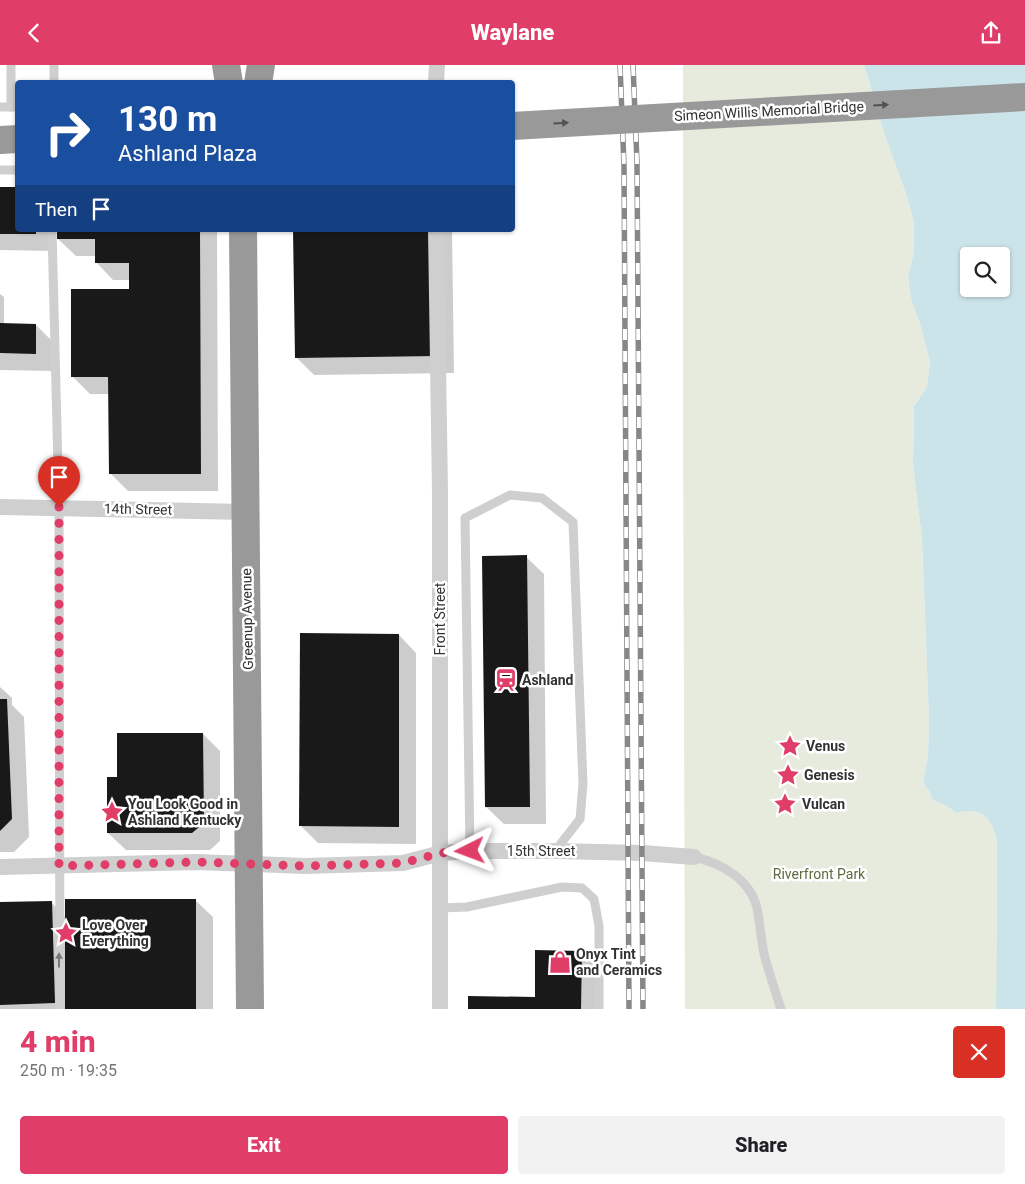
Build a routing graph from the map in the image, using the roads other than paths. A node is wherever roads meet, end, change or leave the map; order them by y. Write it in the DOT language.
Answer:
graph roads {
  1 [pos="11,65"];
  2 [pos="54,65"];
  3 [pos="226,65"];
  4 [pos="261,65"];
  5 [pos="437,65"];
  6 [pos="54,80"];
  7 [pos="228,80"];
  8 [pos="258,80"];
  9 [pos="436,80"];
  10 [pos="1025,97"];
  11 [pos="0,107"];
  12 [pos="14,107"];
  13 [pos="515,125"];
  14 [pos="15,139"];
  15 [pos="0,140"];
  16 [pos="0,170"];
  17 [pos="15,170"];
  18 [pos="52,232"];
  19 [pos="244,232"];
  20 [pos="436,232"];
  21 [pos="0,507"];
  22 [pos="59,507"];
  23 [pos="246,512"];
  24 [pos="470,851"];
  25 [pos="555,851"];
  26 [pos="441,853"];
  27 [pos="694,857"];
  28 [pos="250,864"];
  29 [pos="59,866"];
  30 [pos="0,867"];
  31 [pos="440,908"];
  32 [pos="60,1009"];
  33 [pos="250,1009"];
  34 [pos="440,1009"];
  35 [pos="599,1009"];
  36 [pos="781,1009"];
  1 -- 12 [label="lane"];
  2 -- 6 [label="lane"];
  3 -- 7 [label="highway"];
  4 -- 8 [label="highway"];
  5 -- 9 [label="street"];
  13 -- 10 [label="highway, Simeon Willis Memorial Bridge, one-way, bridge"];
  11 -- 12 [label="lane"];
  14 -- 15 [label="highway"];
  16 -- 17 [label="lane"];
  18 -- 22 [label="lane"];
  19 -- 23 [label="highway, Greenup Avenue"];
  20 -- 26 [label="street, Front Street"];
  21 -- 22 [label="street, 14th Street"];
  22 -- 23 [label="street, 14th Street"];
  22 -- 29 [label="lane"];
  23 -- 28 [label="highway, Greenup Avenue"];
  24 -- 25 [label="street, 15th Street"];
  24 -- 25 [label="lane"];
  24 -- 26 [label="street, 15th Street"];
  25 -- 27 [label="street, 15th Street"];
  26 -- 28 [label="street, 15th Street"];
  26 -- 31 [label="street, Front Street"];
  27 -- 36 [label="lane"];
  28 -- 29 [label="street, 15th Street"];
  28 -- 33 [label="highway, Greenup Avenue"];
  29 -- 30 [label="street, 15th Street"];
  32 -- 29 [label="lane, one-way"];
  31 -- 34 [label="street, Front Street"];
  31 -- 35 [label="lane"];
}
